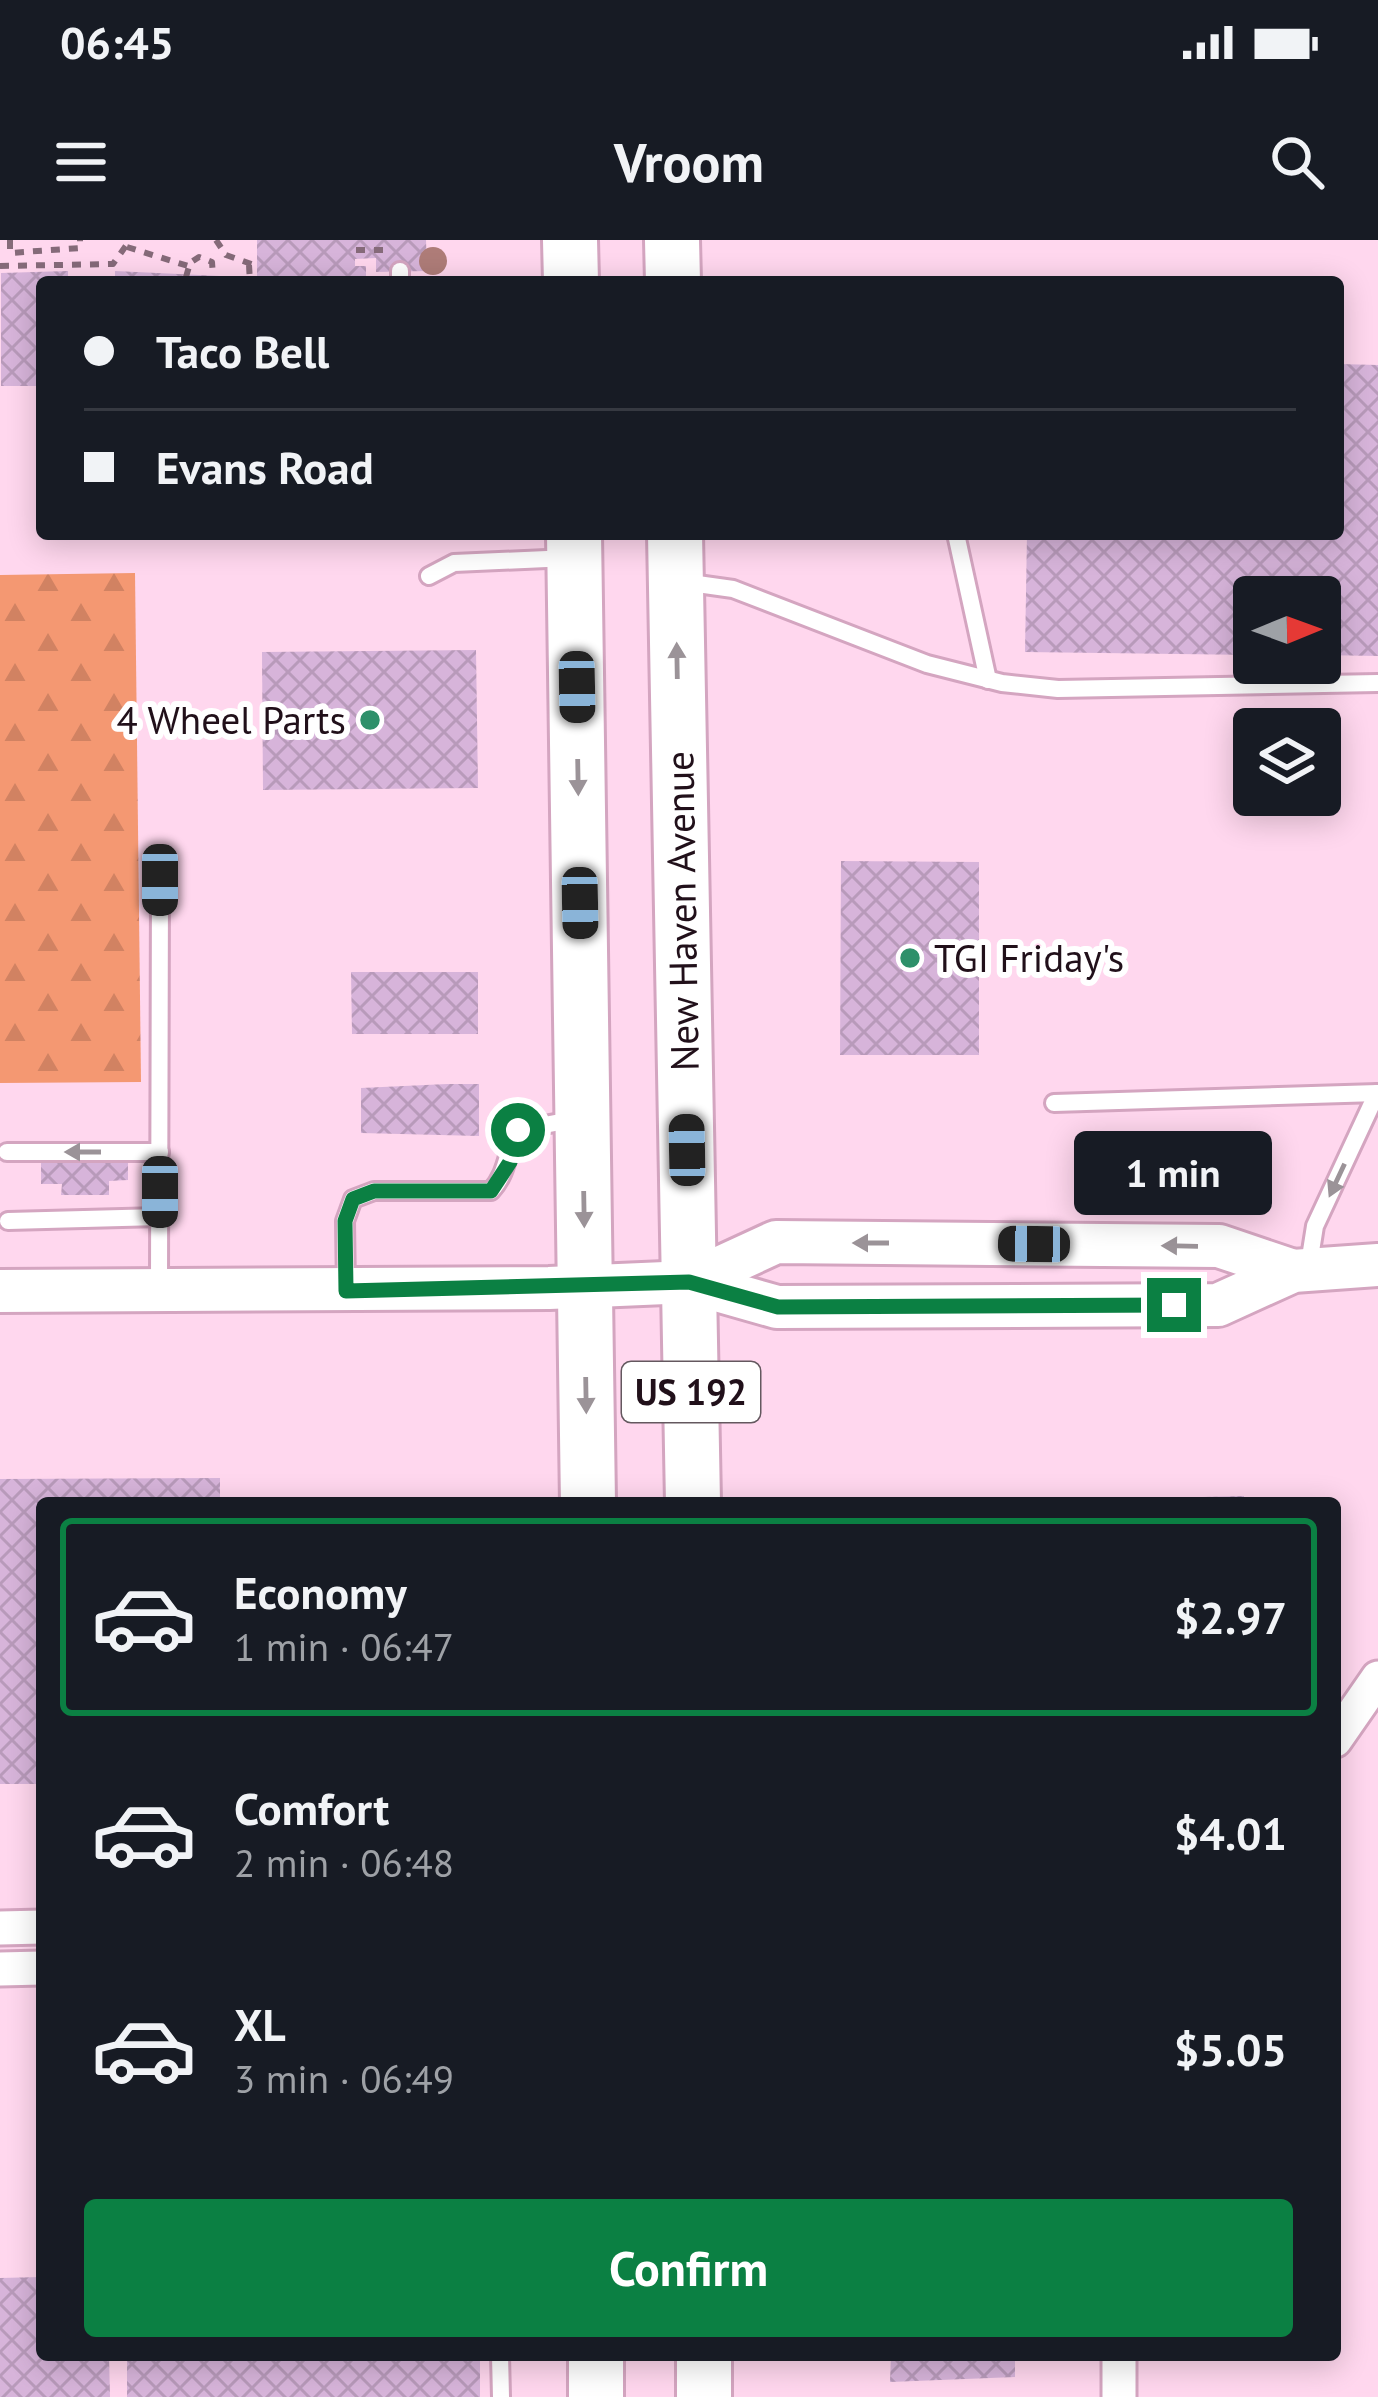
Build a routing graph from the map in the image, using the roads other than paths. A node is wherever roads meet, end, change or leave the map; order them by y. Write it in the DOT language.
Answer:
graph roads {
  1 [pos="570,240"];
  2 [pos="672,240"];
  3 [pos="571,276"];
  4 [pos="673,276"];
  5 [pos="956,540"];
  6 [pos="575,546"];
  7 [pos="676,558"];
  8 [pos="429,576"];
  9 [pos="988,680"];
  10 [pos="1378,683"];
  11 [pos="160,880"];
  12 [pos="1377,1093"];
  13 [pos="1054,1103"];
  14 [pos="583,1118"];
  15 [pos="7,1152"];
  16 [pos="160,1152"];
  17 [pos="160,1216"];
  18 [pos="8,1221"];
  19 [pos="1375,1269"];
  20 [pos="1300,1270"];
  21 [pos="689,1282"];
  22 [pos="585,1288"];
  23 [pos="346,1291"];
  24 [pos="0,1292"];
  25 [pos="160,1292"];
  26 [pos="588,1497"];
  27 [pos="692,1497"];
  28 [pos="1378,1678"];
  29 [pos="1341,1731"];
  30 [pos="36,1927"];
  31 [pos="0,1928"];
  32 [pos="0,1969"];
  33 [pos="36,1969"];
  34 [pos="500,2361"];
  35 [pos="596,2361"];
  36 [pos="704,2361"];
  37 [pos="1119,2361"];
  38 [pos="501,2397"];
  39 [pos="596,2397"];
  40 [pos="704,2397"];
  41 [pos="1120,2397"];
  1 -- 3 [label="main road"];
  2 -- 4 [label="main road"];
  5 -- 9 [label="lane"];
  6 -- 8 [label="lane"];
  6 -- 14 [label="main road, US 192, one-way"];
  7 -- 9 [label="lane"];
  21 -- 7 [label="main road, New Haven Avenue / US 192, one-way"];
  9 -- 10 [label="lane"];
  11 -- 16 [label="lane"];
  12 -- 13 [label="lane"];
  12 -- 20 [label="lane, one-way"];
  14 -- 22 [label="main road, US 192, one-way"];
  14 -- 23 [label="lane"];
  16 -- 15 [label="lane, one-way"];
  16 -- 17 [label="lane"];
  17 -- 18 [label="lane"];
  17 -- 25 [label="lane"];
  19 -- 20 [label="street"];
  20 -- 21 [label="street"];
  20 -- 21 [label="street, one-way"];
  21 -- 22 [label="street"];
  21 -- 27 [label="main road, New Haven Avenue / US 192"];
  22 -- 23 [label="street"];
  22 -- 26 [label="main road, US 192, one-way"];
  23 -- 25 [label="street"];
  24 -- 25 [label="street"];
  28 -- 29 [label="street"];
  30 -- 31 [label="street"];
  32 -- 33 [label="street"];
  34 -- 38 [label="lane"];
  35 -- 39 [label="main road"];
  36 -- 40 [label="main road"];
  37 -- 41 [label="street"];
}
